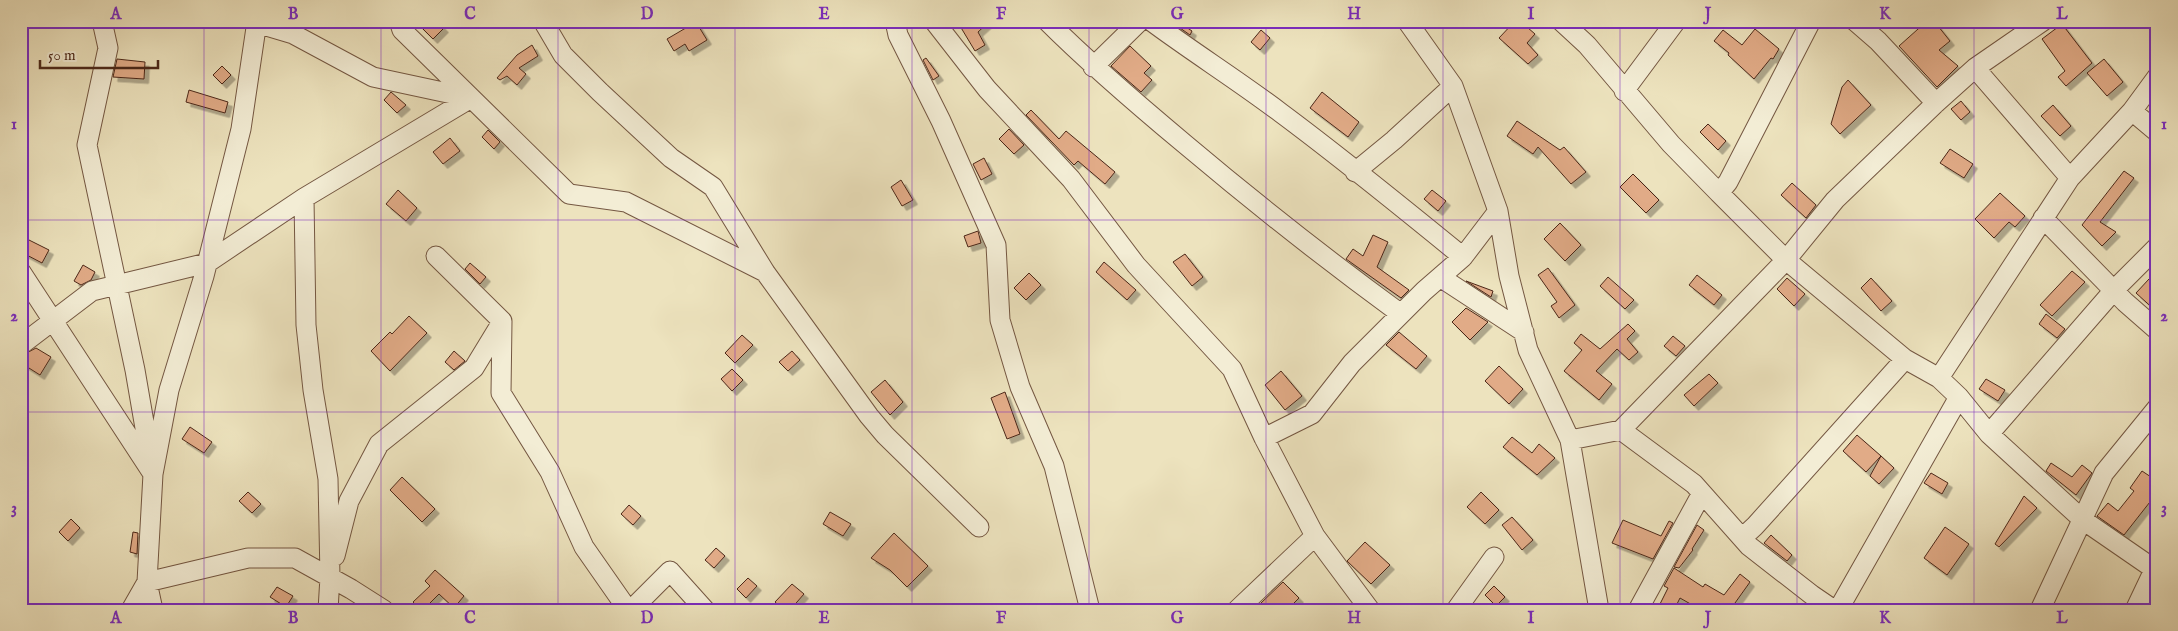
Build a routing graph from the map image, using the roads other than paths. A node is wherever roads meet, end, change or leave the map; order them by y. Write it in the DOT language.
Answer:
graph roads {
  1 [pos="102,21"];
  2 [pos="399,21"];
  3 [pos="543,21"];
  4 [pos="895,21"];
  5 [pos="934,21"];
  6 [pos="1047,21"];
  7 [pos="1140,21"];
  8 [pos="1151,21"];
  9 [pos="1407,21"];
  10 [pos="1561,21"];
  11 [pos="1676,21"];
  12 [pos="1811,21"];
  13 [pos="1855,21"];
  14 [pos="2043,21"];
  15 [pos="256,22"];
  16 [pos="1093,68"];
  17 [pos="1975,68"];
  18 [pos="2157,77"];
  19 [pos="1453,86"];
  20 [pos="1624,91"];
  21 [pos="471,98"];
  22 [pos="1936,103"];
  23 [pos="2132,111"];
  24 [pos="2157,132"];
  25 [pos="1355,172"];
  26 [pos="2070,178"];
  27 [pos="1719,193"];
  28 [pos="304,198"];
  29 [pos="1498,211"];
  30 [pos="2043,218"];
  31 [pos="2157,247"];
  32 [pos="436,256"];
  33 [pos="1463,257"];
  34 [pos="1786,260"];
  35 [pos="207,264"];
  36 [pos="21,272"];
  37 [pos="765,272"];
  38 [pos="1440,277"];
  39 [pos="117,286"];
  40 [pos="2115,289"];
  41 [pos="1401,314"];
  42 [pos="54,320"];
  43 [pos="502,321"];
  44 [pos="2157,330"];
  45 [pos="1524,332"];
  46 [pos="21,345"];
  47 [pos="1905,360"];
  48 [pos="1938,378"];
  49 [pos="1959,397"];
  50 [pos="2153,419"];
  51 [pos="1621,430"];
  52 [pos="1989,434"];
  53 [pos="1264,438"];
  54 [pos="1570,440"];
  55 [pos="153,474"];
  56 [pos="1702,493"];
  57 [pos="2083,520"];
  58 [pos="979,527"];
  59 [pos="1315,536"];
  60 [pos="1742,538"];
  61 [pos="1494,557"];
  62 [pos="2156,571"];
  63 [pos="330,577"];
  64 [pos="147,582"];
  65 [pos="1086,606"];
  66 [pos="131,610"];
  67 [pos="153,610"];
  68 [pos="328,610"];
  69 [pos="384,610"];
  70 [pos="629,610"];
  71 [pos="705,610"];
  72 [pos="1237,610"];
  73 [pos="1370,610"];
  74 [pos="1456,610"];
  75 [pos="1599,610"];
  76 [pos="1638,610"];
  77 [pos="1836,610"];
  78 [pos="2040,610"];
  79 [pos="2135,610"];
  1 -- 39 [label="street"];
  2 -- 21 [label="street"];
  3 -- 37 [label="street"];
  4 -- 65 [label="street"];
  5 -- 53 [label="street"];
  6 -- 16 [label="street"];
  7 -- 16 [label="street"];
  8 -- 25 [label="street"];
  9 -- 19 [label="street"];
  10 -- 20 [label="street"];
  11 -- 20 [label="street"];
  12 -- 27 [label="street"];
  13 -- 22 [label="street"];
  14 -- 17 [label="street"];
  15 -- 21 [label="street"];
  15 -- 35 [label="street"];
  16 -- 41 [label="street"];
  17 -- 22 [label="street"];
  17 -- 26 [label="street"];
  18 -- 23 [label="street"];
  19 -- 25 [label="street"];
  19 -- 29 [label="street"];
  20 -- 27 [label="street"];
  21 -- 28 [label="street"];
  21 -- 37 [label="street"];
  22 -- 34 [label="street"];
  23 -- 24 [label="street"];
  23 -- 26 [label="street"];
  25 -- 33 [label="street"];
  26 -- 30 [label="street"];
  27 -- 34 [label="street"];
  28 -- 35 [label="street"];
  28 -- 63 [label="street"];
  29 -- 33 [label="street"];
  29 -- 45 [label="street"];
  30 -- 40 [label="street"];
  30 -- 48 [label="street"];
  31 -- 40 [label="street"];
  32 -- 43 [label="street"];
  33 -- 38 [label="street"];
  34 -- 47 [label="street"];
  34 -- 51 [label="street"];
  35 -- 39 [label="street"];
  35 -- 55 [label="street"];
  36 -- 42 [label="street"];
  37 -- 58 [label="street"];
  38 -- 41 [label="street"];
  38 -- 45 [label="street"];
  39 -- 42 [label="street"];
  39 -- 55 [label="street"];
  40 -- 44 [label="street"];
  40 -- 52 [label="street"];
  41 -- 53 [label="street"];
  42 -- 46 [label="street"];
  42 -- 55 [label="street"];
  43 -- 63 [label="street"];
  43 -- 70 [label="street"];
  45 -- 54 [label="street"];
  47 -- 48 [label="street"];
  47 -- 60 [label="street"];
  48 -- 49 [label="street"];
  49 -- 52 [label="street"];
  49 -- 77 [label="street"];
  50 -- 57 [label="street"];
  51 -- 54 [label="street"];
  51 -- 56 [label="street"];
  52 -- 57 [label="street"];
  53 -- 59 [label="street"];
  54 -- 75 [label="street"];
  55 -- 64 [label="street"];
  56 -- 60 [label="street"];
  56 -- 76 [label="street"];
  57 -- 62 [label="street"];
  57 -- 78 [label="street"];
  59 -- 72 [label="street"];
  59 -- 73 [label="street"];
  60 -- 77 [label="street"];
  61 -- 74 [label="street"];
  62 -- 79 [label="street"];
  63 -- 64 [label="street"];
  63 -- 68 [label="street"];
  63 -- 69 [label="street"];
  64 -- 66 [label="street"];
  64 -- 67 [label="street"];
  70 -- 71 [label="street"];
}
